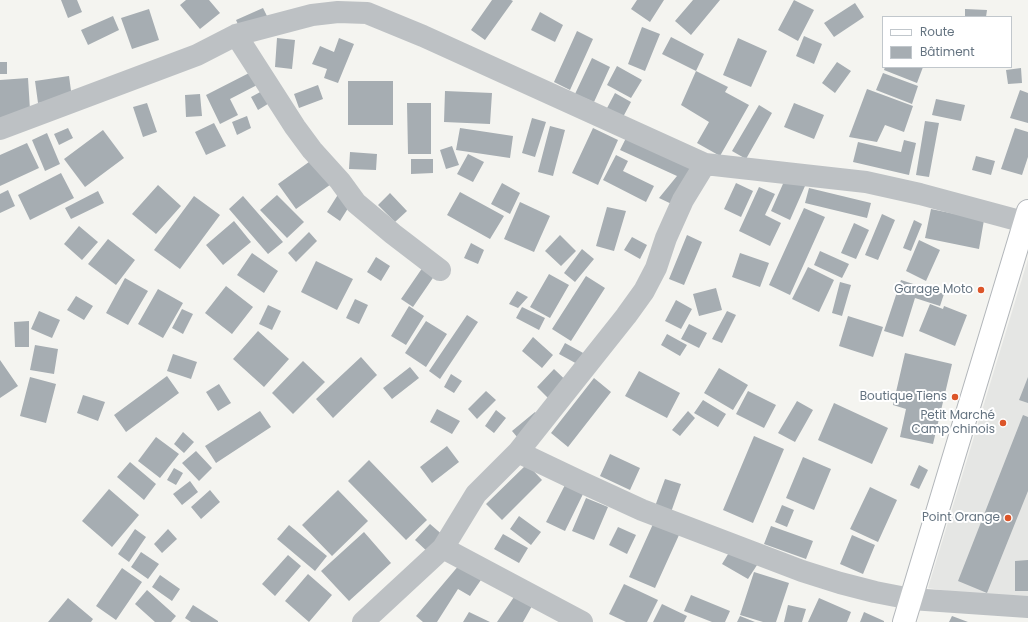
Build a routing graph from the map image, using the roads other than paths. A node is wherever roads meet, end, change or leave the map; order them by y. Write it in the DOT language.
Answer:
graph roads {
  1 [pos="363,7"];
  2 [pos="236,35"];
  3 [pos="0,129"];
  4 [pos="705,164"];
  5 [pos="1026,217"];
  6 [pos="440,270"];
  7 [pos="518,452"];
  8 [pos="443,548"];
  9 [pos="911,599"];
  10 [pos="1028,607"];
  11 [pos="363,622"];
  12 [pos="582,622"];
  13 [pos="904,622"];
  1 -- 2 [label="street"];
  1 -- 4 [label="street"];
  2 -- 3 [label="street"];
  2 -- 6 [label="street"];
  4 -- 5 [label="street"];
  4 -- 7 [label="street"];
  5 -- 9 [label="main road"];
  7 -- 8 [label="street"];
  7 -- 9 [label="street"];
  8 -- 11 [label="street"];
  8 -- 12 [label="street"];
  9 -- 10 [label="street"];
  9 -- 13 [label="main road"];
}
